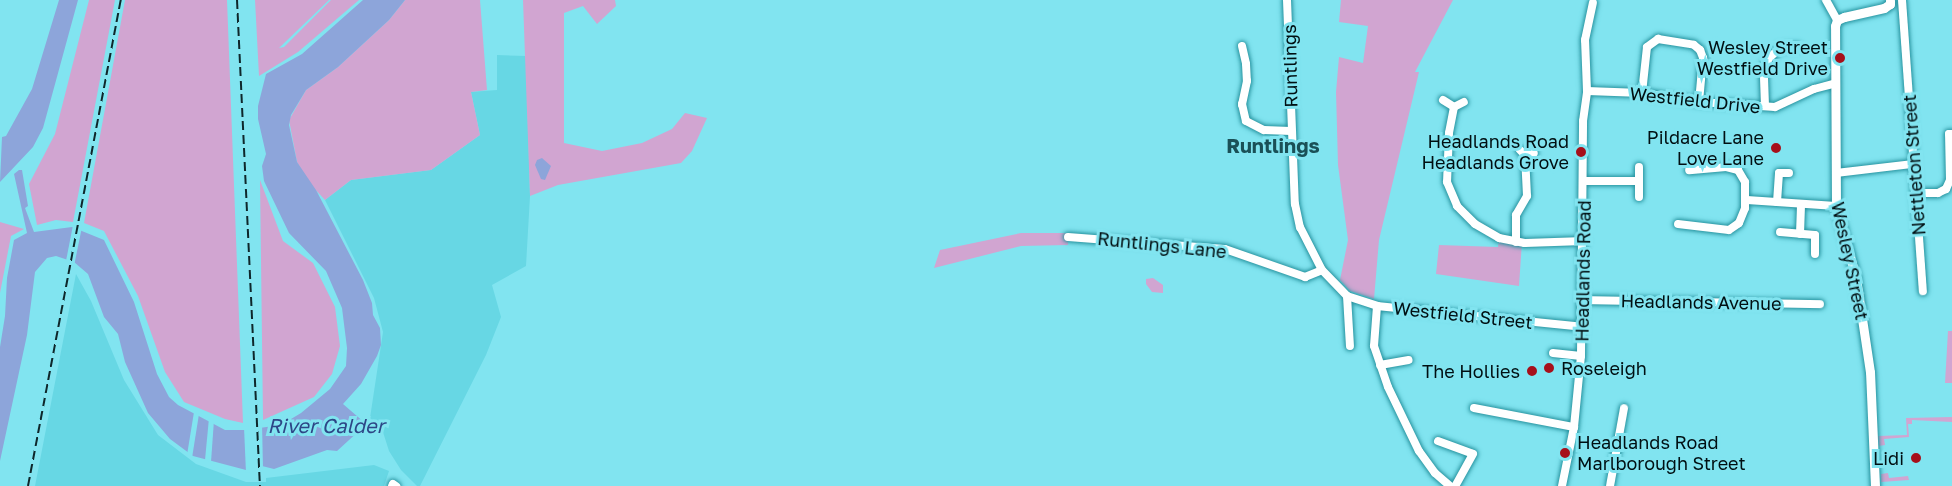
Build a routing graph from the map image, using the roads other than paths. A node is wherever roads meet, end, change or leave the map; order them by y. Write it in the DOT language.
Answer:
graph roads {
  1 [pos="1287,0"];
  2 [pos="1826,0"];
  3 [pos="1903,0"];
  4 [pos="1890,2"];
  5 [pos="1593,3"];
  6 [pos="1837,20"];
  7 [pos="1242,46"];
  8 [pos="1765,47"];
  9 [pos="1798,47"];
  10 [pos="1772,54"];
  11 [pos="1833,84"];
  12 [pos="1587,91"];
  13 [pos="1642,93"];
  14 [pos="1443,100"];
  15 [pos="1464,102"];
  16 [pos="1700,102"];
  17 [pos="1765,106"];
  18 [pos="1454,107"];
  19 [pos="1291,131"];
  20 [pos="1952,135"];
  21 [pos="1534,153"];
  22 [pos="1447,157"];
  23 [pos="1458,158"];
  24 [pos="1913,164"];
  25 [pos="1639,167"];
  26 [pos="1689,170"];
  27 [pos="1789,173"];
  28 [pos="1836,173"];
  29 [pos="1584,181"];
  30 [pos="1639,181"];
  31 [pos="1916,193"];
  32 [pos="1639,197"];
  33 [pos="1747,200"];
  34 [pos="1777,202"];
  35 [pos="1801,204"];
  36 [pos="1836,206"];
  37 [pos="1678,224"];
  38 [pos="1779,232"];
  39 [pos="1800,234"];
  40 [pos="1068,237"];
  41 [pos="1516,242"];
  42 [pos="1584,242"];
  43 [pos="1815,254"];
  44 [pos="1322,270"];
  45 [pos="1923,291"];
  46 [pos="1347,296"];
  47 [pos="1583,300"];
  48 [pos="1820,304"];
  49 [pos="1377,306"];
  50 [pos="1582,327"];
  51 [pos="1350,346"];
  52 [pos="1553,353"];
  53 [pos="1581,356"];
  54 [pos="1409,360"];
  55 [pos="1380,365"];
  56 [pos="1474,408"];
  57 [pos="1624,408"];
  58 [pos="1574,427"];
  59 [pos="1438,441"];
  60 [pos="1450,486"];
  61 [pos="1455,486"];
  62 [pos="1562,486"];
  63 [pos="1610,486"];
  64 [pos="1875,486"];
  1 -- 19 [label="street, Runtlings"];
  2 -- 6 [label="street"];
  3 -- 4 [label="street"];
  3 -- 24 [label="street, Nettleton Street"];
  4 -- 6 [label="street"];
  5 -- 12 [label="street, Headlands Road"];
  6 -- 11 [label="street, Wesley Street"];
  7 -- 19 [label="street"];
  8 -- 10 [label="street"];
  9 -- 10 [label="street"];
  10 -- 17 [label="street"];
  11 -- 17 [label="street, Westfield Drive"];
  11 -- 28 [label="street, Wesley Street"];
  12 -- 13 [label="street, Westfield Drive"];
  12 -- 29 [label="street, Headlands Road"];
  13 -- 16 [label="street, Westfield Drive"];
  13 -- 16 [label="street"];
  14 -- 18 [label="street"];
  15 -- 18 [label="street"];
  16 -- 17 [label="street, Westfield Drive"];
  18 -- 22 [label="street"];
  19 -- 44 [label="street, Runtlings"];
  20 -- 31 [label="street"];
  21 -- 41 [label="street"];
  22 -- 23 [label="street"];
  22 -- 41 [label="street"];
  24 -- 28 [label="street"];
  24 -- 31 [label="street, Nettleton Street"];
  25 -- 30 [label="street"];
  26 -- 33 [label="street"];
  27 -- 34 [label="street"];
  28 -- 36 [label="street, Wesley Street"];
  29 -- 30 [label="street"];
  29 -- 42 [label="street, Headlands Road"];
  30 -- 32 [label="street"];
  31 -- 45 [label="street, Nettleton Street"];
  33 -- 34 [label="street"];
  33 -- 37 [label="street"];
  34 -- 35 [label="street"];
  35 -- 36 [label="street"];
  35 -- 39 [label="street"];
  36 -- 64 [label="street, Wesley Street"];
  38 -- 39 [label="street"];
  39 -- 43 [label="street"];
  40 -- 44 [label="street, Runtlings Lane"];
  41 -- 42 [label="street"];
  42 -- 47 [label="street, Headlands Road"];
  44 -- 46 [label="street, Runtlings"];
  46 -- 49 [label="street, Westfield Street"];
  46 -- 51 [label="street"];
  47 -- 48 [label="street, Headlands Avenue"];
  47 -- 50 [label="street, Headlands Road"];
  49 -- 50 [label="street, Westfield Street"];
  49 -- 55 [label="street"];
  50 -- 53 [label="street, Headlands Road"];
  52 -- 53 [label="street"];
  53 -- 58 [label="street, Headlands Road"];
  54 -- 55 [label="street"];
  55 -- 60 [label="street"];
  56 -- 58 [label="street"];
  57 -- 63 [label="street"];
  58 -- 62 [label="street, Headlands Road"];
  59 -- 61 [label="street"];
}
